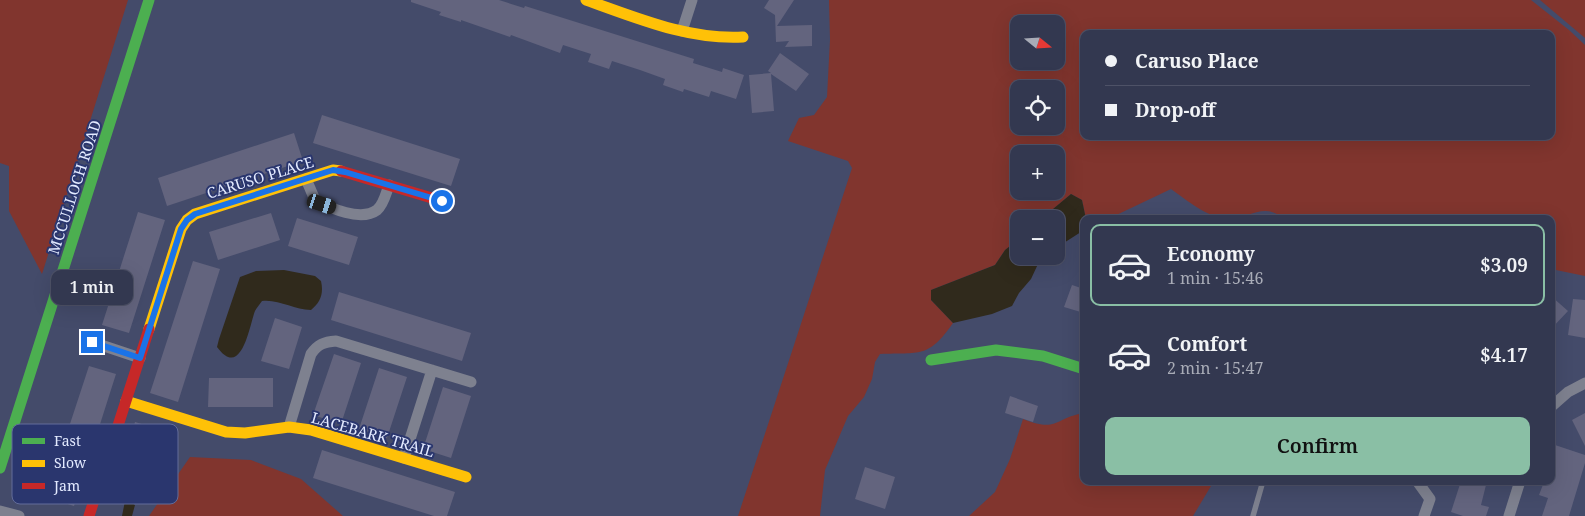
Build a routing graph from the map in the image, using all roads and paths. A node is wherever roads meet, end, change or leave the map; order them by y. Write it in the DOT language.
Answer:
graph roads {
  1 [pos="149,0"];
  2 [pos="586,0"];
  3 [pos="692,0"];
  4 [pos="682,31"];
  5 [pos="743,37"];
  6 [pos="306,179"];
  7 [pos="389,185"];
  8 [pos="442,201"];
  9 [pos="92,342"];
  10 [pos="140,358"];
  11 [pos="932,360"];
  12 [pos="1080,368"];
  13 [pos="432,370"];
  14 [pos="471,382"];
  15 [pos="1585,383"];
  16 [pos="126,401"];
  17 [pos="1555,403"];
  18 [pos="14,424"];
  19 [pos="119,424"];
  20 [pos="289,427"];
  21 [pos="12,430"];
  22 [pos="404,458"];
  23 [pos="0,468"];
  24 [pos="466,477"];
  25 [pos="1262,485"];
  26 [pos="1420,485"];
  27 [pos="1519,485"];
  28 [pos="93,504"];
  29 [pos="0,511"];
  30 [pos="19,516"];
  31 [pos="89,516"];
  32 [pos="1253,516"];
  33 [pos="1424,516"];
  34 [pos="1509,516"];
  1 -- 18 [label="street, MCCULLOCH ROAD"];
  2 -- 4 [label="street"];
  3 -- 4 [label="street"];
  4 -- 5 [label="street"];
  6 -- 7 [label="street, CARUSO PLACE"];
  6 -- 7 [label="street"];
  6 -- 10 [label="street, CARUSO PLACE"];
  7 -- 8 [label="street, CARUSO PLACE"];
  9 -- 10 [label="street"];
  10 -- 16 [label="street, CARUSO PLACE"];
  11 -- 12 [label="street"];
  13 -- 14 [label="street"];
  13 -- 20 [label="street"];
  13 -- 22 [label="street"];
  15 -- 17 [label="street"];
  16 -- 19 [label="street, CARUSO PLACE"];
  16 -- 20 [label="street, LACEBARK TRAIL"];
  20 -- 22 [label="street, LACEBARK TRAIL"];
  21 -- 23 [label="street, MCCULLOCH ROAD"];
  22 -- 24 [label="street, LACEBARK TRAIL"];
  25 -- 32 [label="lane"];
  26 -- 33 [label="street"];
  27 -- 34 [label="street"];
  28 -- 31 [label="street, CARUSO PLACE"];
  29 -- 30 [label="street"];
}
